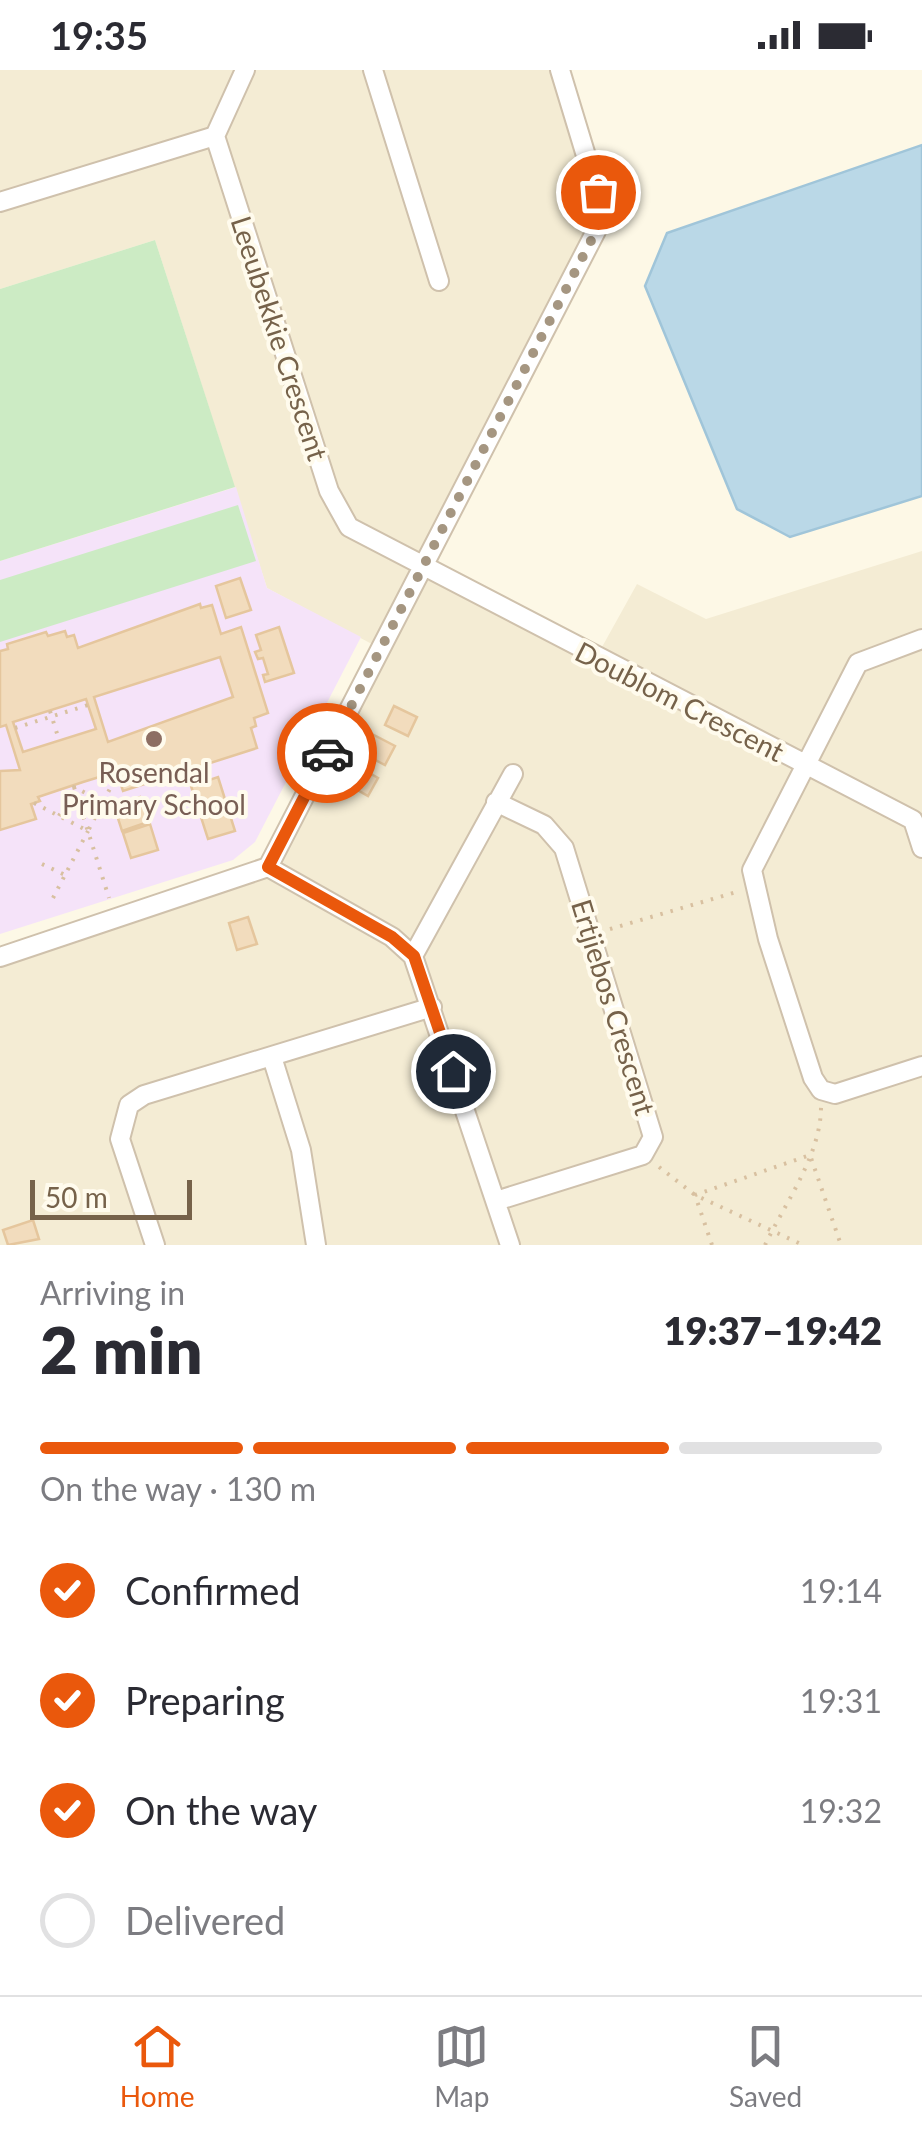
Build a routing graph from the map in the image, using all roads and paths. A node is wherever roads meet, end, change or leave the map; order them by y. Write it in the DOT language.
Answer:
graph roads {
  1 [pos="245,70"];
  2 [pos="372,70"];
  3 [pos="560,70"];
  4 [pos="215,136"];
  5 [pos="0,202"];
  6 [pos="440,281"];
  7 [pos="420,568"];
  8 [pos="922,639"];
  9 [pos="88,705"];
  10 [pos="51,714"];
  11 [pos="15,728"];
  12 [pos="59,740"];
  13 [pos="804,765"];
  14 [pos="512,774"];
  15 [pos="116,776"];
  16 [pos="74,788"];
  17 [pos="103,802"];
  18 [pos="496,802"];
  19 [pos="34,803"];
  20 [pos="59,816"];
  21 [pos="918,819"];
  22 [pos="88,831"];
  23 [pos="922,848"];
  24 [pos="42,864"];
  25 [pos="268,867"];
  26 [pos="65,875"];
  27 [pos="755,889"];
  28 [pos="54,898"];
  29 [pos="112,907"];
  30 [pos="591,936"];
  31 [pos="414,956"];
  32 [pos="0,957"];
  33 [pos="432,1006"];
  34 [pos="272,1056"];
  35 [pos="922,1066"];
  36 [pos="821,1090"];
  37 [pos="643,1155"];
  38 [pos="810,1155"];
  39 [pos="694,1195"];
  40 [pos="496,1201"];
  41 [pos="773,1229"];
  42 [pos="155,1245"];
  43 [pos="316,1245"];
  44 [pos="510,1245"];
  45 [pos="712,1245"];
  46 [pos="765,1245"];
  47 [pos="803,1245"];
  48 [pos="841,1245"];
  1 -- 4 [label="street"];
  2 -- 6 [label="street"];
  3 -- 7 [label="street"];
  4 -- 5 [label="street"];
  4 -- 7 [label="street, Leeubekkie Crescent"];
  7 -- 13 [label="street, Doublom Crescent"];
  7 -- 25 [label="street"];
  8 -- 13 [label="street"];
  9 -- 10 [label="path"];
  10 -- 11 [label="path"];
  10 -- 12 [label="path"];
  13 -- 21 [label="street, Doublom Crescent"];
  13 -- 27 [label="street"];
  14 -- 18 [label="street"];
  15 -- 17 [label="path"];
  16 -- 17 [label="path"];
  16 -- 20 [label="path"];
  16 -- 22 [label="path"];
  17 -- 22 [label="path"];
  18 -- 30 [label="street, Ertjiebos Crescent"];
  18 -- 31 [label="street"];
  19 -- 20 [label="path"];
  20 -- 22 [label="path"];
  21 -- 23 [label="street, Doublom Crescent"];
  22 -- 26 [label="path"];
  22 -- 29 [label="path"];
  24 -- 26 [label="path"];
  25 -- 31 [label="street"];
  25 -- 32 [label="street"];
  26 -- 28 [label="path"];
  27 -- 30 [label="path"];
  27 -- 36 [label="street"];
  30 -- 37 [label="street, Ertjiebos Crescent"];
  31 -- 33 [label="street"];
  33 -- 34 [label="street"];
  33 -- 40 [label="street"];
  34 -- 42 [label="street"];
  34 -- 43 [label="street"];
  35 -- 36 [label="street"];
  36 -- 38 [label="path"];
  37 -- 39 [label="path"];
  37 -- 40 [label="street, Ertjiebos Crescent"];
  38 -- 39 [label="path"];
  38 -- 41 [label="path"];
  38 -- 48 [label="path"];
  39 -- 41 [label="path"];
  39 -- 45 [label="path"];
  40 -- 44 [label="street"];
  41 -- 46 [label="path"];
  41 -- 47 [label="path"];
}
